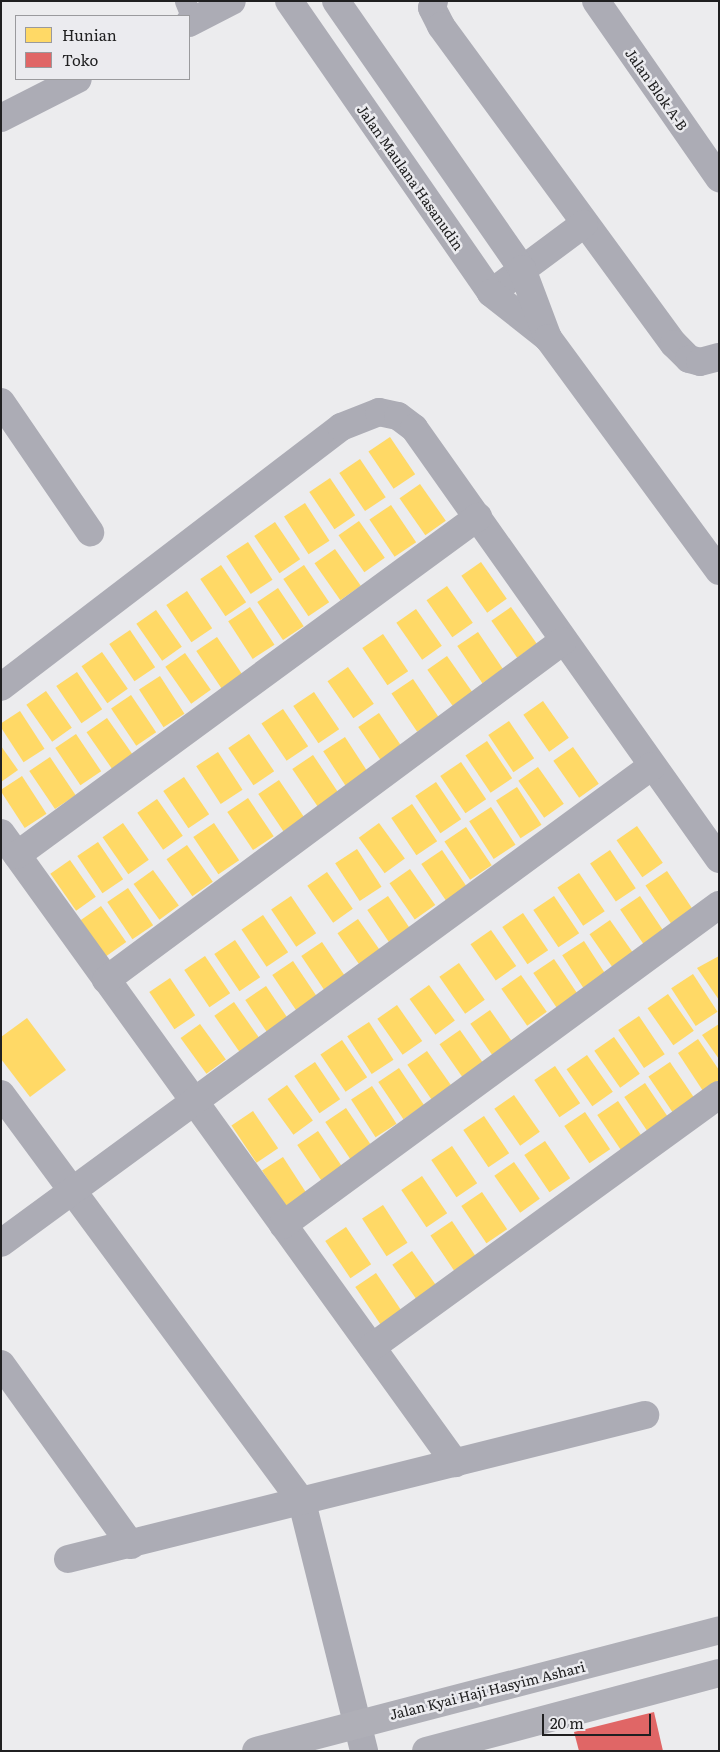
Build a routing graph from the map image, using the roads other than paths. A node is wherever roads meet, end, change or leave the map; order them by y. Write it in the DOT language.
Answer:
graph roads {
  1 [pos="289,1"];
  2 [pos="336,1"];
  3 [pos="434,1"];
  4 [pos="596,1"];
  5 [pos="76,80"];
  6 [pos="1,118"];
  7 [pos="719,178"];
  8 [pos="584,224"];
  9 [pos="522,269"];
  10 [pos="491,293"];
  11 [pos="548,338"];
  12 [pos="710,360"];
  13 [pos="1,402"];
  14 [pos="478,517"];
  15 [pos="90,532"];
  16 [pos="719,571"];
  17 [pos="563,641"];
  18 [pos="1,687"];
  19 [pos="652,766"];
  20 [pos="1,833"];
  21 [pos="18,856"];
  22 [pos="719,860"];
  23 [pos="719,905"];
  24 [pos="106,980"];
  25 [pos="1,1094"];
  26 [pos="719,1095"];
  27 [pos="195,1101"];
  28 [pos="72,1190"];
  29 [pos="283,1224"];
  30 [pos="1,1242"];
  31 [pos="372,1347"];
  32 [pos="1,1364"];
  33 [pos="645,1415"];
  34 [pos="455,1463"];
  35 [pos="302,1502"];
  36 [pos="131,1545"];
  37 [pos="68,1558"];
  38 [pos="719,1630"];
  39 [pos="719,1673"];
  40 [pos="356,1722"];
  41 [pos="256,1751"];
  42 [pos="364,1751"];
  43 [pos="426,1751"];
  1 -- 10 [label="street, Jalan Maulana Hasanudin"];
  2 -- 9 [label="street, Jalan Maulana Hasanudin"];
  3 -- 8 [label="street"];
  4 -- 7 [label="street, Jalan Blok A-B"];
  5 -- 6 [label="street"];
  8 -- 9 [label="street"];
  8 -- 12 [label="street"];
  9 -- 10 [label="street"];
  9 -- 11 [label="street, Jalan Maulana Hasanudin"];
  10 -- 11 [label="street, Jalan Maulana Hasanudin"];
  11 -- 16 [label="street, Jalan Maulana Hasanudin"];
  13 -- 15 [label="street"];
  14 -- 17 [label="street"];
  14 -- 18 [label="street"];
  14 -- 21 [label="street"];
  17 -- 19 [label="street"];
  17 -- 24 [label="street"];
  19 -- 22 [label="street"];
  19 -- 27 [label="street"];
  20 -- 21 [label="street"];
  21 -- 24 [label="street"];
  23 -- 29 [label="street"];
  24 -- 27 [label="street"];
  25 -- 28 [label="street"];
  26 -- 31 [label="street"];
  27 -- 28 [label="street"];
  27 -- 29 [label="street"];
  28 -- 30 [label="street"];
  28 -- 35 [label="street"];
  29 -- 31 [label="street"];
  31 -- 34 [label="street"];
  32 -- 36 [label="street"];
  33 -- 34 [label="street"];
  34 -- 35 [label="street"];
  35 -- 36 [label="street"];
  35 -- 40 [label="street"];
  36 -- 37 [label="street"];
  38 -- 40 [label="main road, Jalan Kyai Haji Hasyim Ashari"];
  39 -- 43 [label="main road"];
  40 -- 41 [label="main road, Jalan Kyai Haji Hasyim Ashari"];
  40 -- 42 [label="street"];
}
